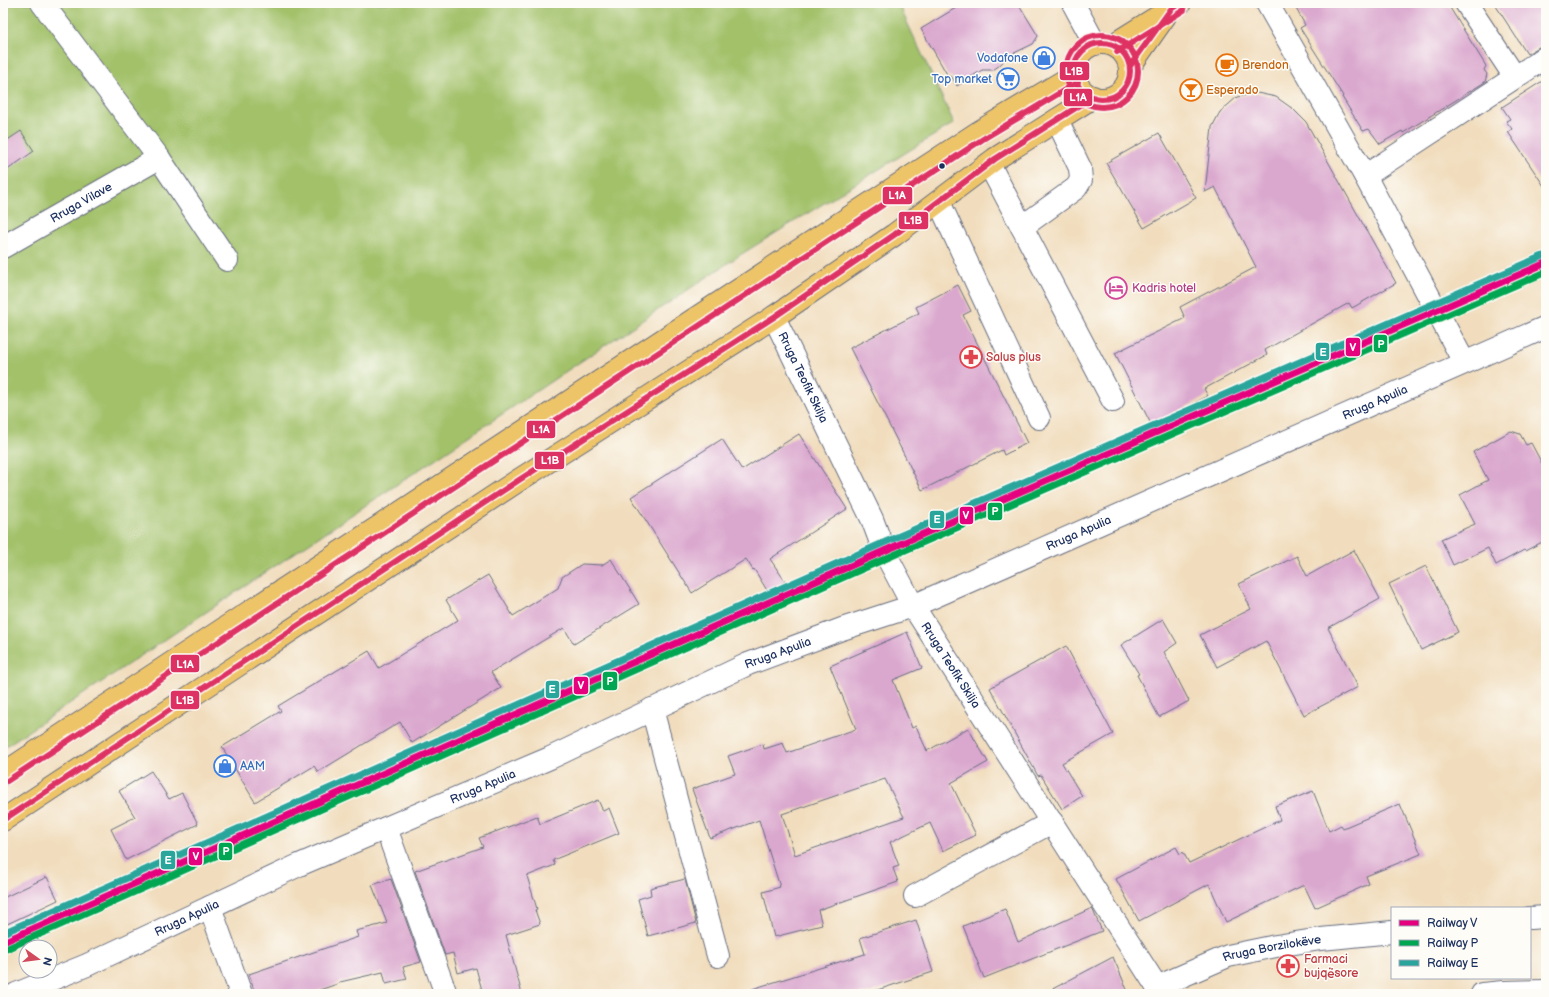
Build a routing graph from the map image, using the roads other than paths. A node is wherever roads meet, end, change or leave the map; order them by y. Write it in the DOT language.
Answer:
graph roads {
  1 [pos="42,3"];
  2 [pos="1073,3"];
  3 [pos="1267,3"];
  4 [pos="1466,3"];
  5 [pos="1176,6"];
  6 [pos="1104,44"];
  7 [pos="1546,57"];
  8 [pos="1130,66"];
  9 [pos="1074,75"];
  10 [pos="1515,77"];
  11 [pos="1093,97"];
  12 [pos="1057,120"];
  13 [pos="159,158"];
  14 [pos="989,164"];
  15 [pos="1365,176"];
  16 [pos="939,202"];
  17 [pos="1022,227"];
  18 [pos="3,247"];
  19 [pos="227,260"];
  20 [pos="774,317"];
  21 [pos="1546,327"];
  22 [pos="1464,362"];
  23 [pos="1113,401"];
  24 [pos="1038,418"];
  25 [pos="913,606"];
  26 [pos="652,709"];
  27 [pos="3,774"];
  28 [pos="3,820"];
  29 [pos="1052,822"];
  30 [pos="386,828"];
  31 [pos="915,896"];
  32 [pos="210,907"];
  33 [pos="1546,917"];
  34 [pos="1531,918"];
  35 [pos="1391,932"];
  36 [pos="718,956"];
  37 [pos="1159,990"];
  38 [pos="1546,991"];
  39 [pos="16,994"];
  40 [pos="241,994"];
  41 [pos="446,994"];
  42 [pos="1482,994"];
  1 -- 13 [label="street"];
  2 -- 6 [label="street"];
  3 -- 15 [label="street"];
  4 -- 10 [label="street"];
  5 -- 6 [label="main road"];
  5 -- 8 [label="main road"];
  6 -- 8 [label="main road"];
  6 -- 9 [label="main road"];
  7 -- 10 [label="street"];
  8 -- 11 [label="main road"];
  9 -- 11 [label="main road"];
  9 -- 27 [label="main road"];
  10 -- 15 [label="street"];
  11 -- 12 [label="main road"];
  12 -- 14 [label="main road"];
  12 -- 17 [label="street"];
  13 -- 18 [label="street, Rruga Vilave"];
  13 -- 19 [label="street"];
  14 -- 16 [label="main road"];
  14 -- 17 [label="street"];
  15 -- 22 [label="street"];
  16 -- 20 [label="main road"];
  16 -- 24 [label="street"];
  17 -- 23 [label="street"];
  20 -- 25 [label="street, Rruga Teofik Skilja"];
  20 -- 28 [label="main road"];
  21 -- 22 [label="street, Rruga Apulia"];
  22 -- 25 [label="street, Rruga Apulia"];
  25 -- 26 [label="street, Rruga Apulia"];
  25 -- 29 [label="street, Rruga Teofik Skilja"];
  26 -- 30 [label="street, Rruga Apulia"];
  26 -- 36 [label="street"];
  29 -- 31 [label="street"];
  29 -- 37 [label="street, Rruga Teofik Skilja"];
  30 -- 32 [label="street, Rruga Apulia"];
  30 -- 41 [label="street"];
  32 -- 39 [label="street, Rruga Apulia"];
  32 -- 40 [label="street"];
  33 -- 34 [label="street"];
  35 -- 37 [label="street, Rruga Borzilokëve"];
  38 -- 42 [label="street"];
}
